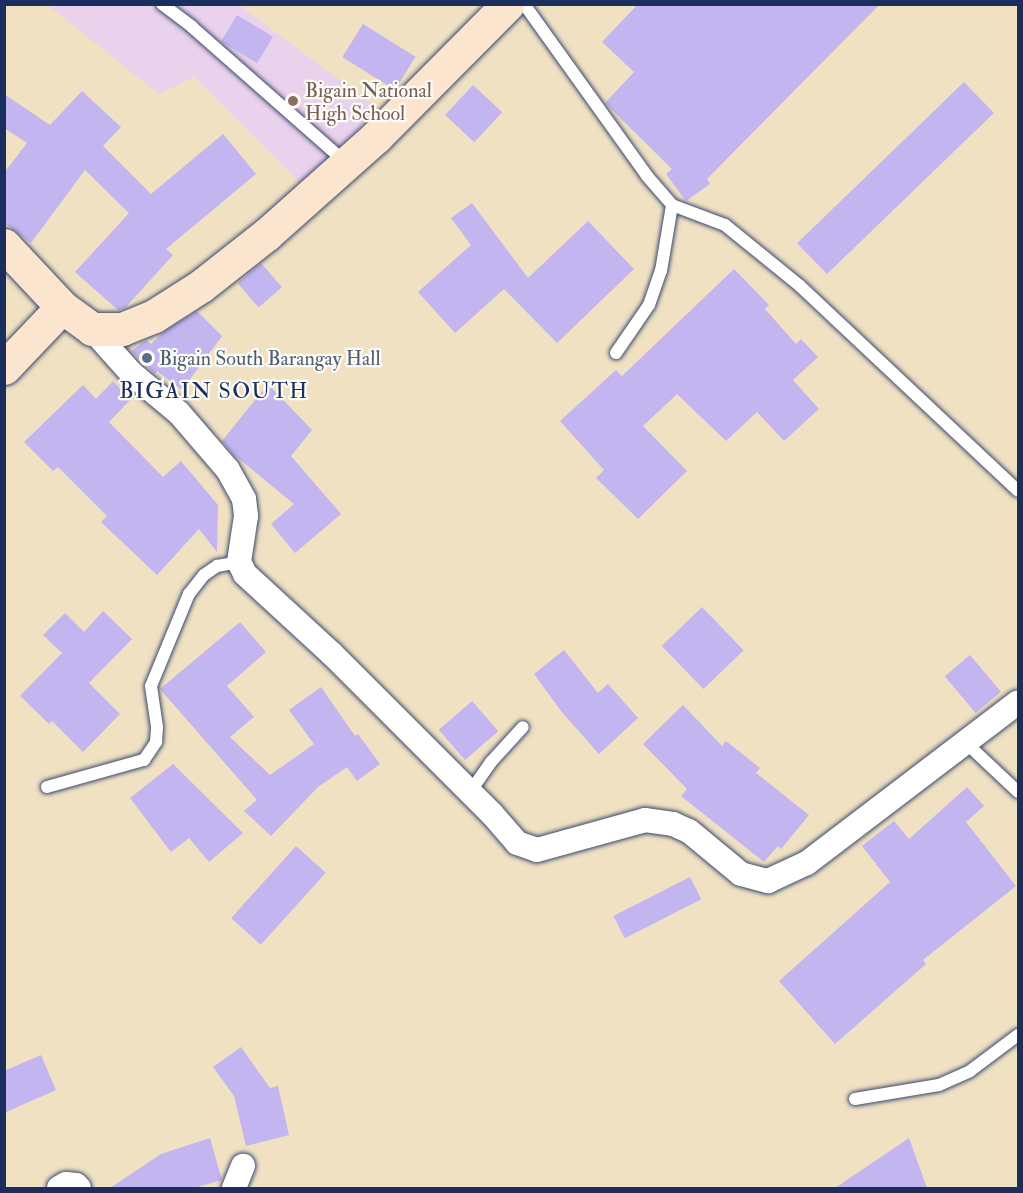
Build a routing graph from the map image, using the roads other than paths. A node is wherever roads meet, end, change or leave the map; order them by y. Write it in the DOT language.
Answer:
graph roads {
  1 [pos="162,4"];
  2 [pos="508,4"];
  3 [pos="524,4"];
  4 [pos="346,164"];
  5 [pos="672,206"];
  6 [pos="4,245"];
  7 [pos="62,307"];
  8 [pos="92,329"];
  9 [pos="616,353"];
  10 [pos="4,368"];
  11 [pos="1018,490"];
  12 [pos="239,562"];
  13 [pos="1018,702"];
  14 [pos="523,727"];
  15 [pos="965,742"];
  16 [pos="47,787"];
  17 [pos="470,792"];
  18 [pos="1018,792"];
  19 [pos="1018,1035"];
  20 [pos="855,1099"];
  21 [pos="243,1166"];
  22 [pos="59,1188"];
  23 [pos="79,1188"];
  24 [pos="234,1188"];
  1 -- 4 [label="lane"];
  2 -- 4 [label="street"];
  3 -- 5 [label="lane"];
  4 -- 8 [label="street"];
  5 -- 9 [label="lane"];
  5 -- 11 [label="lane"];
  6 -- 7 [label="street"];
  7 -- 8 [label="street"];
  7 -- 10 [label="street"];
  8 -- 12 [label="street"];
  12 -- 16 [label="lane"];
  12 -- 17 [label="street"];
  13 -- 15 [label="street"];
  14 -- 17 [label="lane"];
  15 -- 17 [label="street"];
  15 -- 18 [label="lane"];
  19 -- 20 [label="lane"];
  21 -- 24 [label="street"];
  22 -- 23 [label="street"];
}
